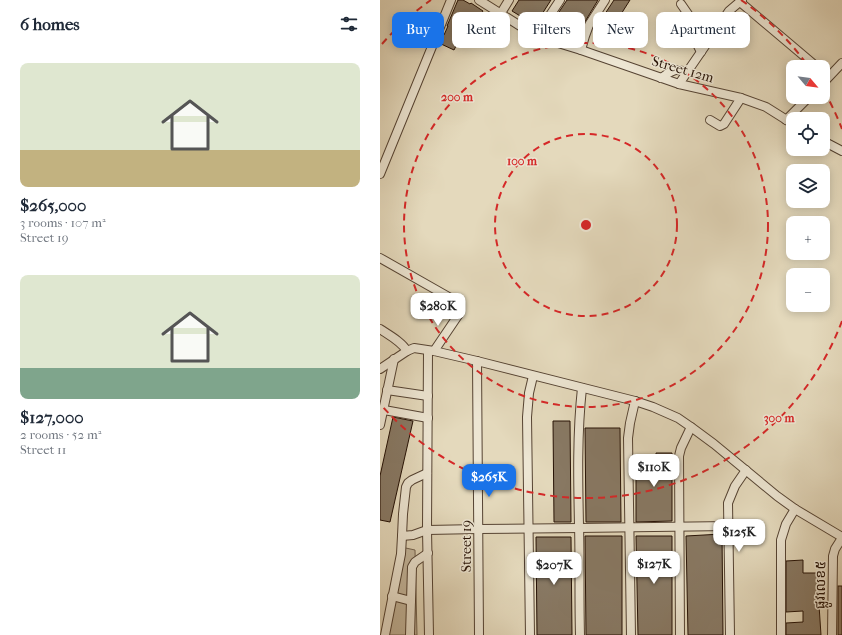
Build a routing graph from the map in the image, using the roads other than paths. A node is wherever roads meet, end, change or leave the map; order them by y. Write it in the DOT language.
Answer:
graph roads {
  1 [pos="451,0"];
  2 [pos="479,0"];
  3 [pos="509,0"];
  4 [pos="560,0"];
  5 [pos="605,0"];
  6 [pos="741,1"];
  7 [pos="681,4"];
  8 [pos="499,12"];
  9 [pos="502,12"];
  10 [pos="552,12"];
  11 [pos="686,12"];
  12 [pos="729,12"];
  13 [pos="574,48"];
  14 [pos="699,48"];
  15 [pos="704,48"];
  16 [pos="581,50"];
  17 [pos="701,52"];
  18 [pos="809,60"];
  19 [pos="842,64"];
  20 [pos="687,73"];
  21 [pos="830,74"];
  22 [pos="661,78"];
  23 [pos="679,84"];
  24 [pos="741,98"];
  25 [pos="803,104"];
  26 [pos="797,112"];
  27 [pos="710,120"];
  28 [pos="786,120"];
  29 [pos="830,145"];
  30 [pos="842,152"];
  31 [pos="381,172"];
  32 [pos="380,258"];
  33 [pos="380,329"];
  34 [pos="407,351"];
  35 [pos="431,351"];
  36 [pos="394,360"];
  37 [pos="477,362"];
  38 [pos="380,369"];
  39 [pos="533,376"];
  40 [pos="582,388"];
  41 [pos="387,390"];
  42 [pos="428,396"];
  43 [pos="635,401"];
  44 [pos="384,410"];
  45 [pos="428,418"];
  46 [pos="380,425"];
  47 [pos="691,427"];
  48 [pos="746,470"];
  49 [pos="428,473"];
  50 [pos="795,509"];
  51 [pos="728,526"];
  52 [pos="629,527"];
  53 [pos="679,527"];
  54 [pos="529,528"];
  55 [pos="579,528"];
  56 [pos="479,529"];
  57 [pos="427,530"];
  58 [pos="402,536"];
  59 [pos="842,538"];
  60 [pos="428,553"];
  61 [pos="392,596"];
  62 [pos="411,600"];
  63 [pos="384,635"];
  64 [pos="410,635"];
  65 [pos="429,635"];
  66 [pos="479,635"];
  67 [pos="530,635"];
  68 [pos="580,635"];
  69 [pos="631,635"];
  70 [pos="680,635"];
  71 [pos="730,635"];
  72 [pos="781,635"];
  73 [pos="832,635"];
  1 -- 31 [label="street"];
  2 -- 8 [label="street, Street 12m"];
  3 -- 9 [label="street"];
  4 -- 10 [label="street"];
  5 -- 16 [label="street"];
  6 -- 12 [label="street"];
  6 -- 18 [label="street"];
  7 -- 11 [label="street"];
  13 -- 16 [label="street, Street 12m"];
  14 -- 17 [label="street"];
  15 -- 17 [label="street"];
  16 -- 22 [label="street, Street 12m"];
  17 -- 20 [label="street"];
  19 -- 21 [label="street"];
  20 -- 22 [label="street"];
  20 -- 23 [label="street"];
  22 -- 23 [label="street, Street 12m"];
  23 -- 24 [label="street, Street 12m"];
  24 -- 27 [label="street"];
  24 -- 28 [label="street, Street 12m"];
  25 -- 26 [label="street"];
  29 -- 30 [label="street"];
  32 -- 35 [label="street"];
  33 -- 34 [label="street"];
  34 -- 35 [label="street"];
  34 -- 36 [label="street"];
  35 -- 37 [label="street"];
  35 -- 42 [label="street"];
  36 -- 38 [label="street"];
  36 -- 41 [label="street"];
  37 -- 39 [label="street"];
  37 -- 56 [label="street, Street 19"];
  39 -- 40 [label="street"];
  39 -- 54 [label="street"];
  40 -- 43 [label="street"];
  40 -- 55 [label="street"];
  41 -- 42 [label="street"];
  41 -- 44 [label="street"];
  42 -- 45 [label="street"];
  43 -- 47 [label="street"];
  43 -- 52 [label="street"];
  44 -- 45 [label="street"];
  44 -- 46 [label="street"];
  45 -- 49 [label="street"];
  47 -- 48 [label="street"];
  47 -- 53 [label="street"];
  48 -- 50 [label="street"];
  48 -- 51 [label="street"];
  49 -- 57 [label="street"];
  49 -- 58 [label="street"];
  50 -- 59 [label="street"];
  50 -- 72 [label="street"];
  51 -- 53 [label="street"];
  51 -- 71 [label="street"];
  52 -- 53 [label="street"];
  52 -- 55 [label="street"];
  52 -- 69 [label="street"];
  53 -- 70 [label="street"];
  54 -- 55 [label="street"];
  54 -- 56 [label="street"];
  54 -- 67 [label="street"];
  55 -- 68 [label="street"];
  56 -- 57 [label="street"];
  56 -- 66 [label="street, Street 19"];
  57 -- 58 [label="street"];
  57 -- 60 [label="street"];
  58 -- 61 [label="street"];
  59 -- 73 [label="street, ផ្លូវលេខ៥"];
  60 -- 62 [label="street"];
  60 -- 65 [label="street"];
  61 -- 62 [label="street"];
  61 -- 63 [label="street"];
  62 -- 64 [label="street"];
}
